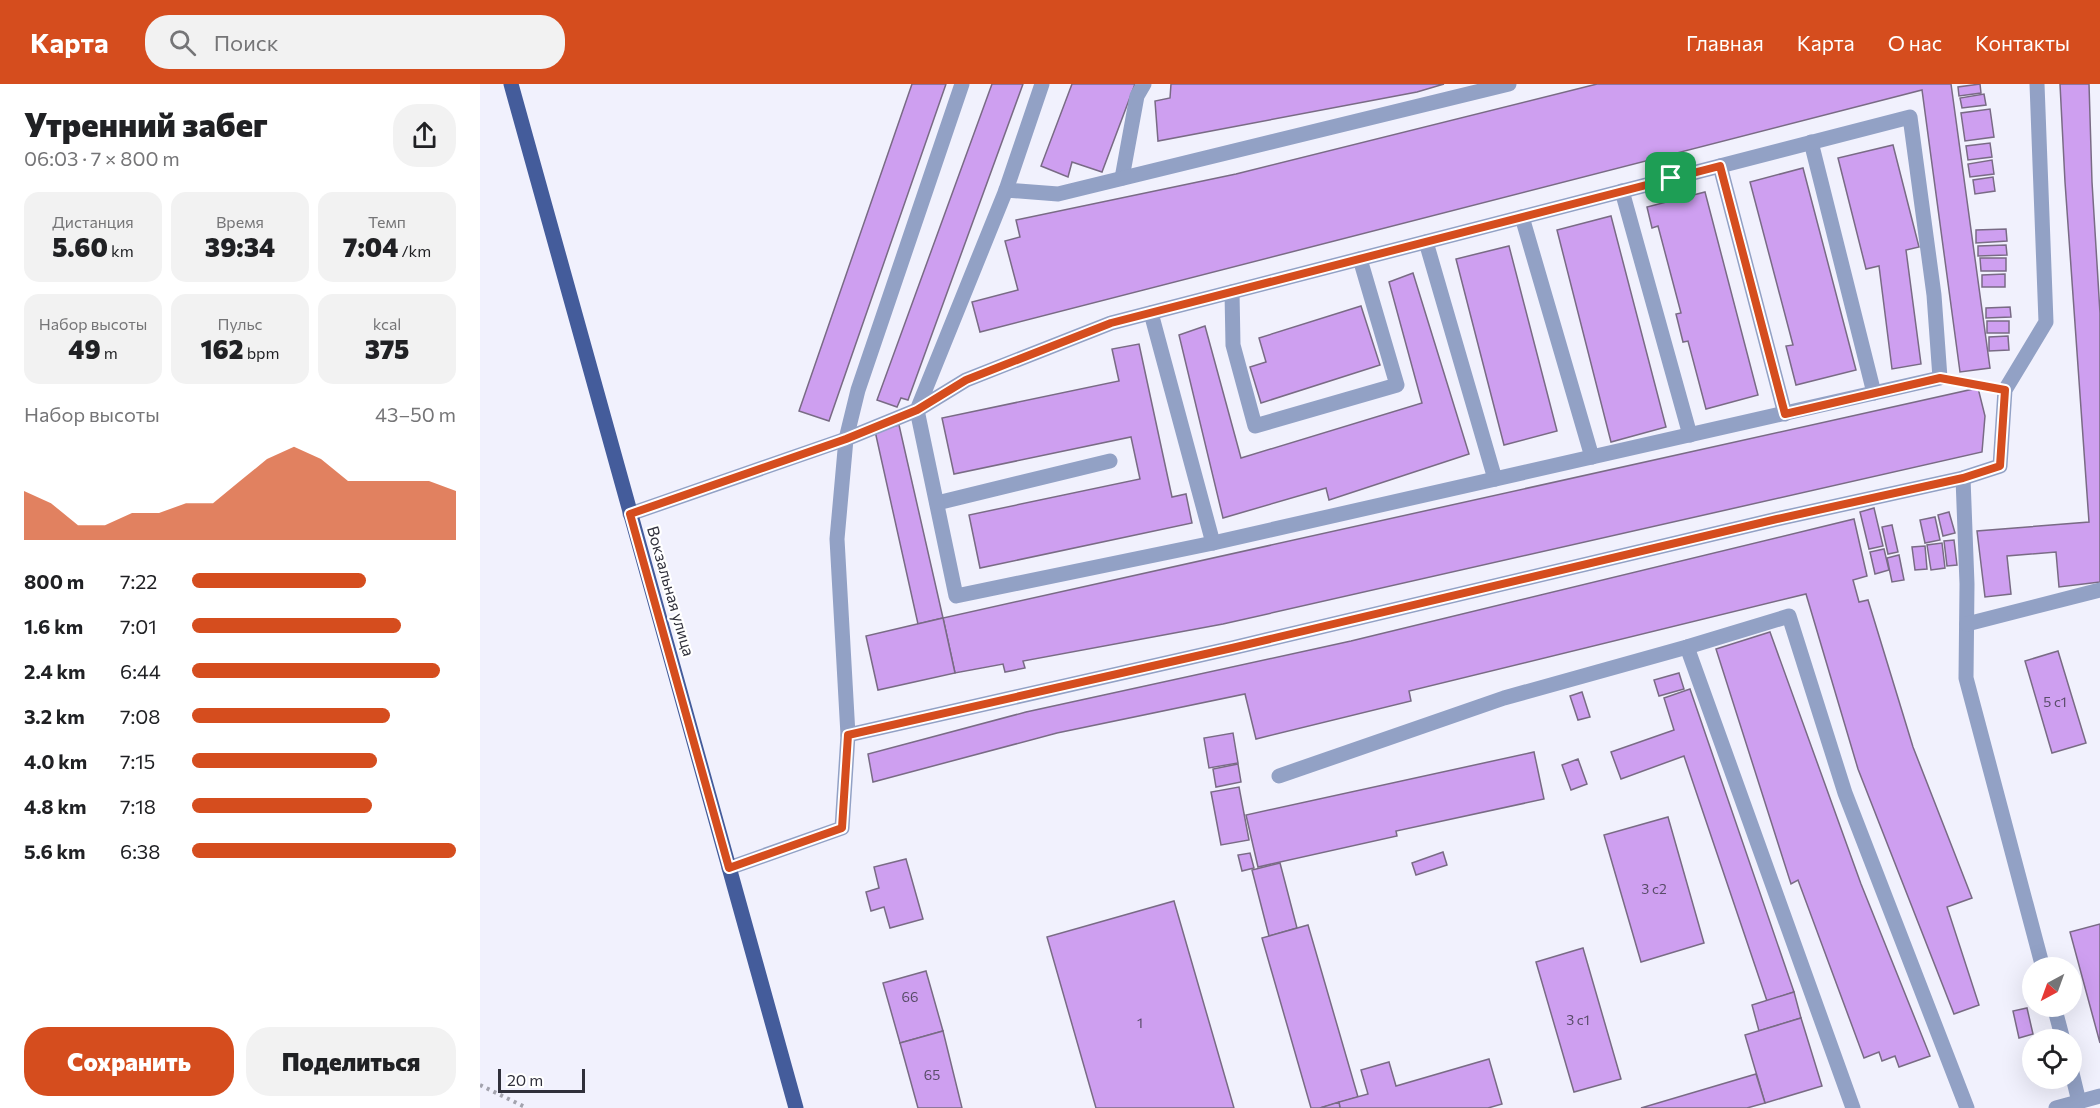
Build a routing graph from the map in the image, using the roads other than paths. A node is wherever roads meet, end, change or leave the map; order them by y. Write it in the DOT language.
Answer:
graph roads {
  1 [pos="511,84"];
  2 [pos="963,84"];
  3 [pos="1042,84"];
  4 [pos="1144,84"];
  5 [pos="1509,84"];
  6 [pos="2037,84"];
  7 [pos="1811,142"];
  8 [pos="1720,166"];
  9 [pos="1122,178"];
  10 [pos="1006,190"];
  11 [pos="1622,191"];
  12 [pos="1521,217"];
  13 [pos="1426,242"];
  14 [pos="1360,259"];
  15 [pos="1232,292"];
  16 [pos="1151,313"];
  17 [pos="1874,393"];
  18 [pos="917,410"];
  19 [pos="1785,414"];
  20 [pos="1690,435"];
  21 [pos="846,439"];
  22 [pos="1592,457"];
  23 [pos="1110,461"];
  24 [pos="1963,478"];
  25 [pos="1495,479"];
  26 [pos="937,503"];
  27 [pos="630,514"];
  28 [pos="1213,543"];
  29 [pos="2100,590"];
  30 [pos="1967,624"];
  31 [pos="1687,647"];
  32 [pos="848,735"];
  33 [pos="1279,776"];
  34 [pos="729,868"];
  35 [pos="2040,957"];
  36 [pos="2076,1089"];
  37 [pos="2100,1096"];
  38 [pos="2079,1102"];
  39 [pos="796,1108"];
  40 [pos="1853,1108"];
  41 [pos="1967,1108"];
  42 [pos="2056,1108"];
  1 -- 27 [label="main road, Вокзальная улица"];
  2 -- 21 [label="street"];
  3 -- 10 [label="street"];
  4 -- 9 [label="street"];
  5 -- 9 [label="street"];
  6 -- 24 [label="street"];
  7 -- 8 [label="street"];
  7 -- 17 [label="street"];
  7 -- 17 [label="street"];
  8 -- 11 [label="street"];
  8 -- 19 [label="street"];
  9 -- 10 [label="street"];
  10 -- 18 [label="street"];
  11 -- 12 [label="street"];
  11 -- 20 [label="street"];
  12 -- 13 [label="street"];
  12 -- 22 [label="street"];
  13 -- 14 [label="street"];
  13 -- 25 [label="street"];
  14 -- 15 [label="street"];
  14 -- 15 [label="street"];
  15 -- 16 [label="street"];
  16 -- 18 [label="street"];
  16 -- 28 [label="street"];
  17 -- 19 [label="street"];
  18 -- 21 [label="street"];
  18 -- 26 [label="street"];
  19 -- 20 [label="street"];
  20 -- 22 [label="street"];
  21 -- 27 [label="street"];
  21 -- 32 [label="street"];
  22 -- 25 [label="street"];
  23 -- 26 [label="street"];
  24 -- 30 [label="street"];
  24 -- 32 [label="street"];
  25 -- 28 [label="street"];
  26 -- 28 [label="street"];
  27 -- 34 [label="main road, Вокзальная улица"];
  29 -- 30 [label="street"];
  30 -- 35 [label="street"];
  31 -- 33 [label="street"];
  31 -- 40 [label="street"];
  31 -- 41 [label="street"];
  32 -- 34 [label="street"];
  34 -- 39 [label="main road, Вокзальная улица"];
  36 -- 38 [label="street"];
  37 -- 38 [label="street"];
  38 -- 42 [label="street"];
}
